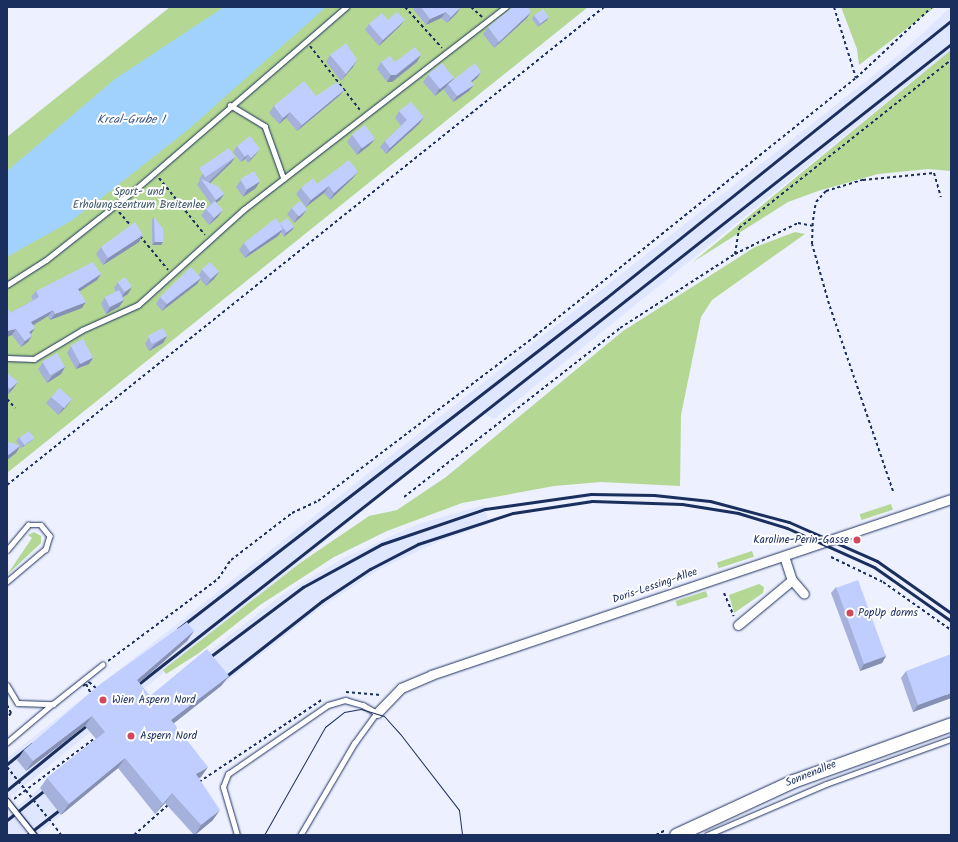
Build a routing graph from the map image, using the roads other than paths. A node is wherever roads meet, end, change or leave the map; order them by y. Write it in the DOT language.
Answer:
graph roads {
  1 [pos="346,7"];
  2 [pos="506,7"];
  3 [pos="230,106"];
  4 [pos="284,178"];
  5 [pos="7,285"];
  6 [pos="7,358"];
  7 [pos="951,499"];
  8 [pos="7,550"];
  9 [pos="784,556"];
  10 [pos="792,580"];
  11 [pos="7,582"];
  12 [pos="804,594"];
  13 [pos="737,622"];
  14 [pos="102,665"];
  15 [pos="7,685"];
  16 [pos="53,704"];
  17 [pos="377,713"];
  18 [pos="951,724"];
  19 [pos="951,739"];
  20 [pos="7,743"];
  21 [pos="8,802"];
  22 [pos="34,835"];
  23 [pos="237,835"];
  24 [pos="301,835"];
  25 [pos="676,835"];
  26 [pos="707,835"];
  1 -- 3 [label="lane"];
  2 -- 4 [label="lane"];
  3 -- 4 [label="lane"];
  3 -- 5 [label="lane"];
  4 -- 6 [label="lane"];
  7 -- 9 [label="street, Doris-Lessing-Allee"];
  8 -- 11 [label="lane"];
  9 -- 10 [label="street"];
  9 -- 17 [label="street, Doris-Lessing-Allee"];
  10 -- 12 [label="street"];
  10 -- 13 [label="street"];
  14 -- 16 [label="lane"];
  15 -- 16 [label="lane"];
  16 -- 20 [label="lane"];
  17 -- 23 [label="lane"];
  17 -- 24 [label="lane"];
  18 -- 25 [label="street, Sonnenallee"];
  19 -- 26 [label="lane"];
  21 -- 22 [label="lane, bridge"];
}
